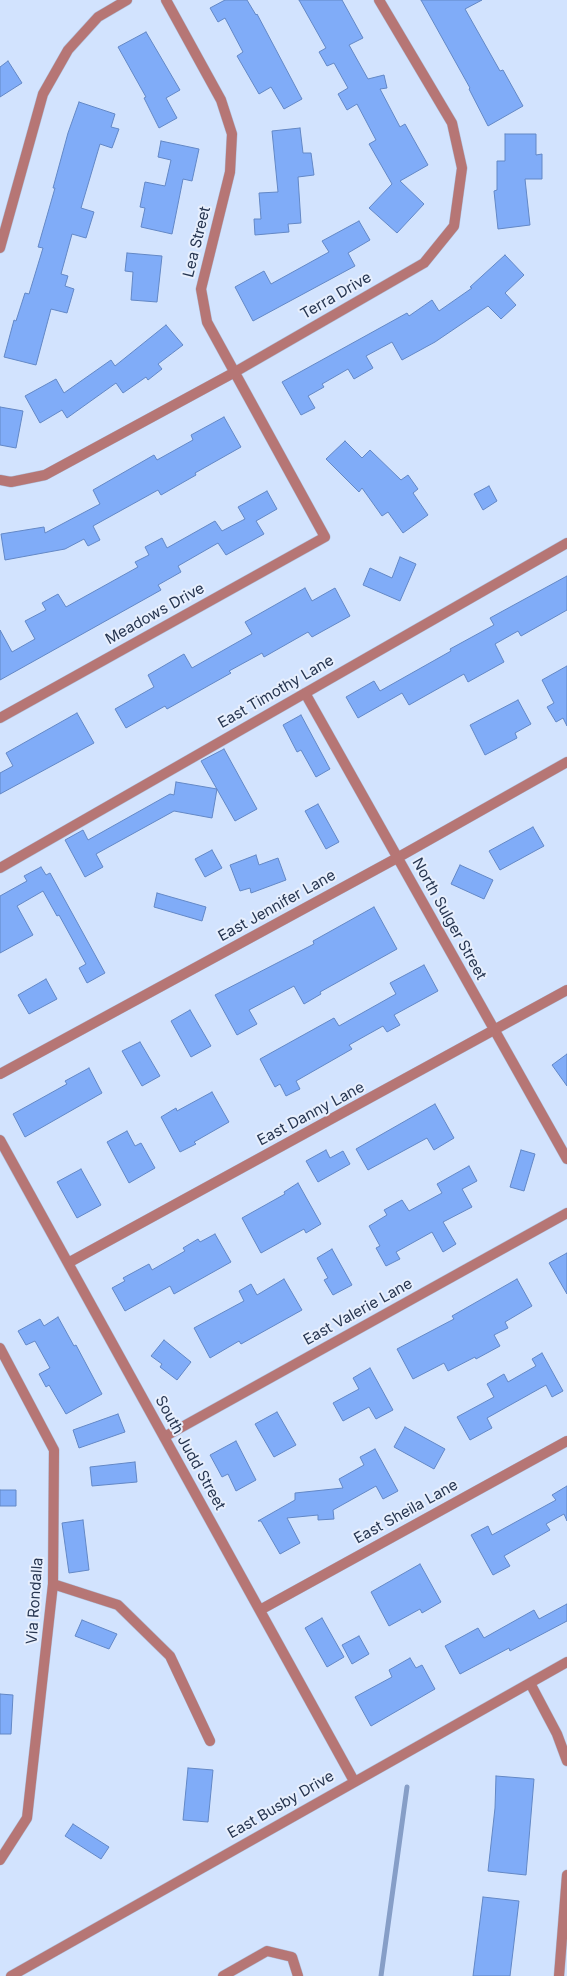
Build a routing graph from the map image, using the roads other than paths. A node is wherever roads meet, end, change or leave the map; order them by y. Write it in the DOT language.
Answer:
graph roads {
  1 [pos="127,0"];
  2 [pos="166,0"];
  3 [pos="379,0"];
  4 [pos="0,248"];
  5 [pos="235,372"];
  6 [pos="0,480"];
  7 [pos="325,537"];
  8 [pos="567,543"];
  9 [pos="305,693"];
  10 [pos="0,718"];
  11 [pos="567,762"];
  12 [pos="397,858"];
  13 [pos="0,868"];
  14 [pos="567,990"];
  15 [pos="495,1031"];
  16 [pos="0,1074"];
  17 [pos="0,1140"];
  18 [pos="567,1159"];
  19 [pos="567,1213"];
  20 [pos="68,1263"];
  21 [pos="0,1348"];
  22 [pos="4,1363"];
  23 [pos="164,1437"];
  24 [pos="567,1441"];
  25 [pos="53,1584"];
  26 [pos="260,1610"];
  27 [pos="567,1662"];
  28 [pos="530,1683"];
  29 [pos="210,1741"];
  30 [pos="567,1761"];
  31 [pos="354,1781"];
  32 [pos="0,1860"];
  33 [pos="567,1875"];
  34 [pos="11,1976"];
  35 [pos="223,1976"];
  36 [pos="298,1976"];
  37 [pos="559,1976"];
  1 -- 4 [label="street"];
  2 -- 5 [label="street, Lea Street"];
  3 -- 5 [label="street, Terra Drive"];
  5 -- 6 [label="street, Terra Drive"];
  5 -- 7 [label="street, Lea Street"];
  7 -- 10 [label="street, Meadows Drive"];
  8 -- 9 [label="street, East Timothy Lane"];
  9 -- 12 [label="street, North Sulger Street"];
  9 -- 13 [label="street, East Timothy Lane"];
  11 -- 12 [label="street, East Jennifer Lane"];
  12 -- 15 [label="street, North Sulger Street"];
  12 -- 16 [label="street, East Jennifer Lane"];
  14 -- 15 [label="street, East Danny Lane"];
  15 -- 18 [label="street, North Sulger Street"];
  15 -- 20 [label="street, East Danny Lane"];
  17 -- 20 [label="street, South Judd Street"];
  19 -- 23 [label="street, East Valerie Lane"];
  20 -- 23 [label="street, South Judd Street"];
  21 -- 22 [label="street, Via Rondalla"];
  22 -- 25 [label="street, Via Rondalla"];
  23 -- 26 [label="street, South Judd Street"];
  24 -- 26 [label="street, East Sheila Lane"];
  25 -- 29 [label="street"];
  25 -- 32 [label="street, Via Rondalla"];
  26 -- 31 [label="street, South Judd Street"];
  27 -- 28 [label="street, East Busby Drive"];
  28 -- 30 [label="street"];
  28 -- 31 [label="street, East Busby Drive"];
  31 -- 34 [label="street, East Busby Drive"];
  33 -- 37 [label="street"];
  35 -- 36 [label="street"];
}
